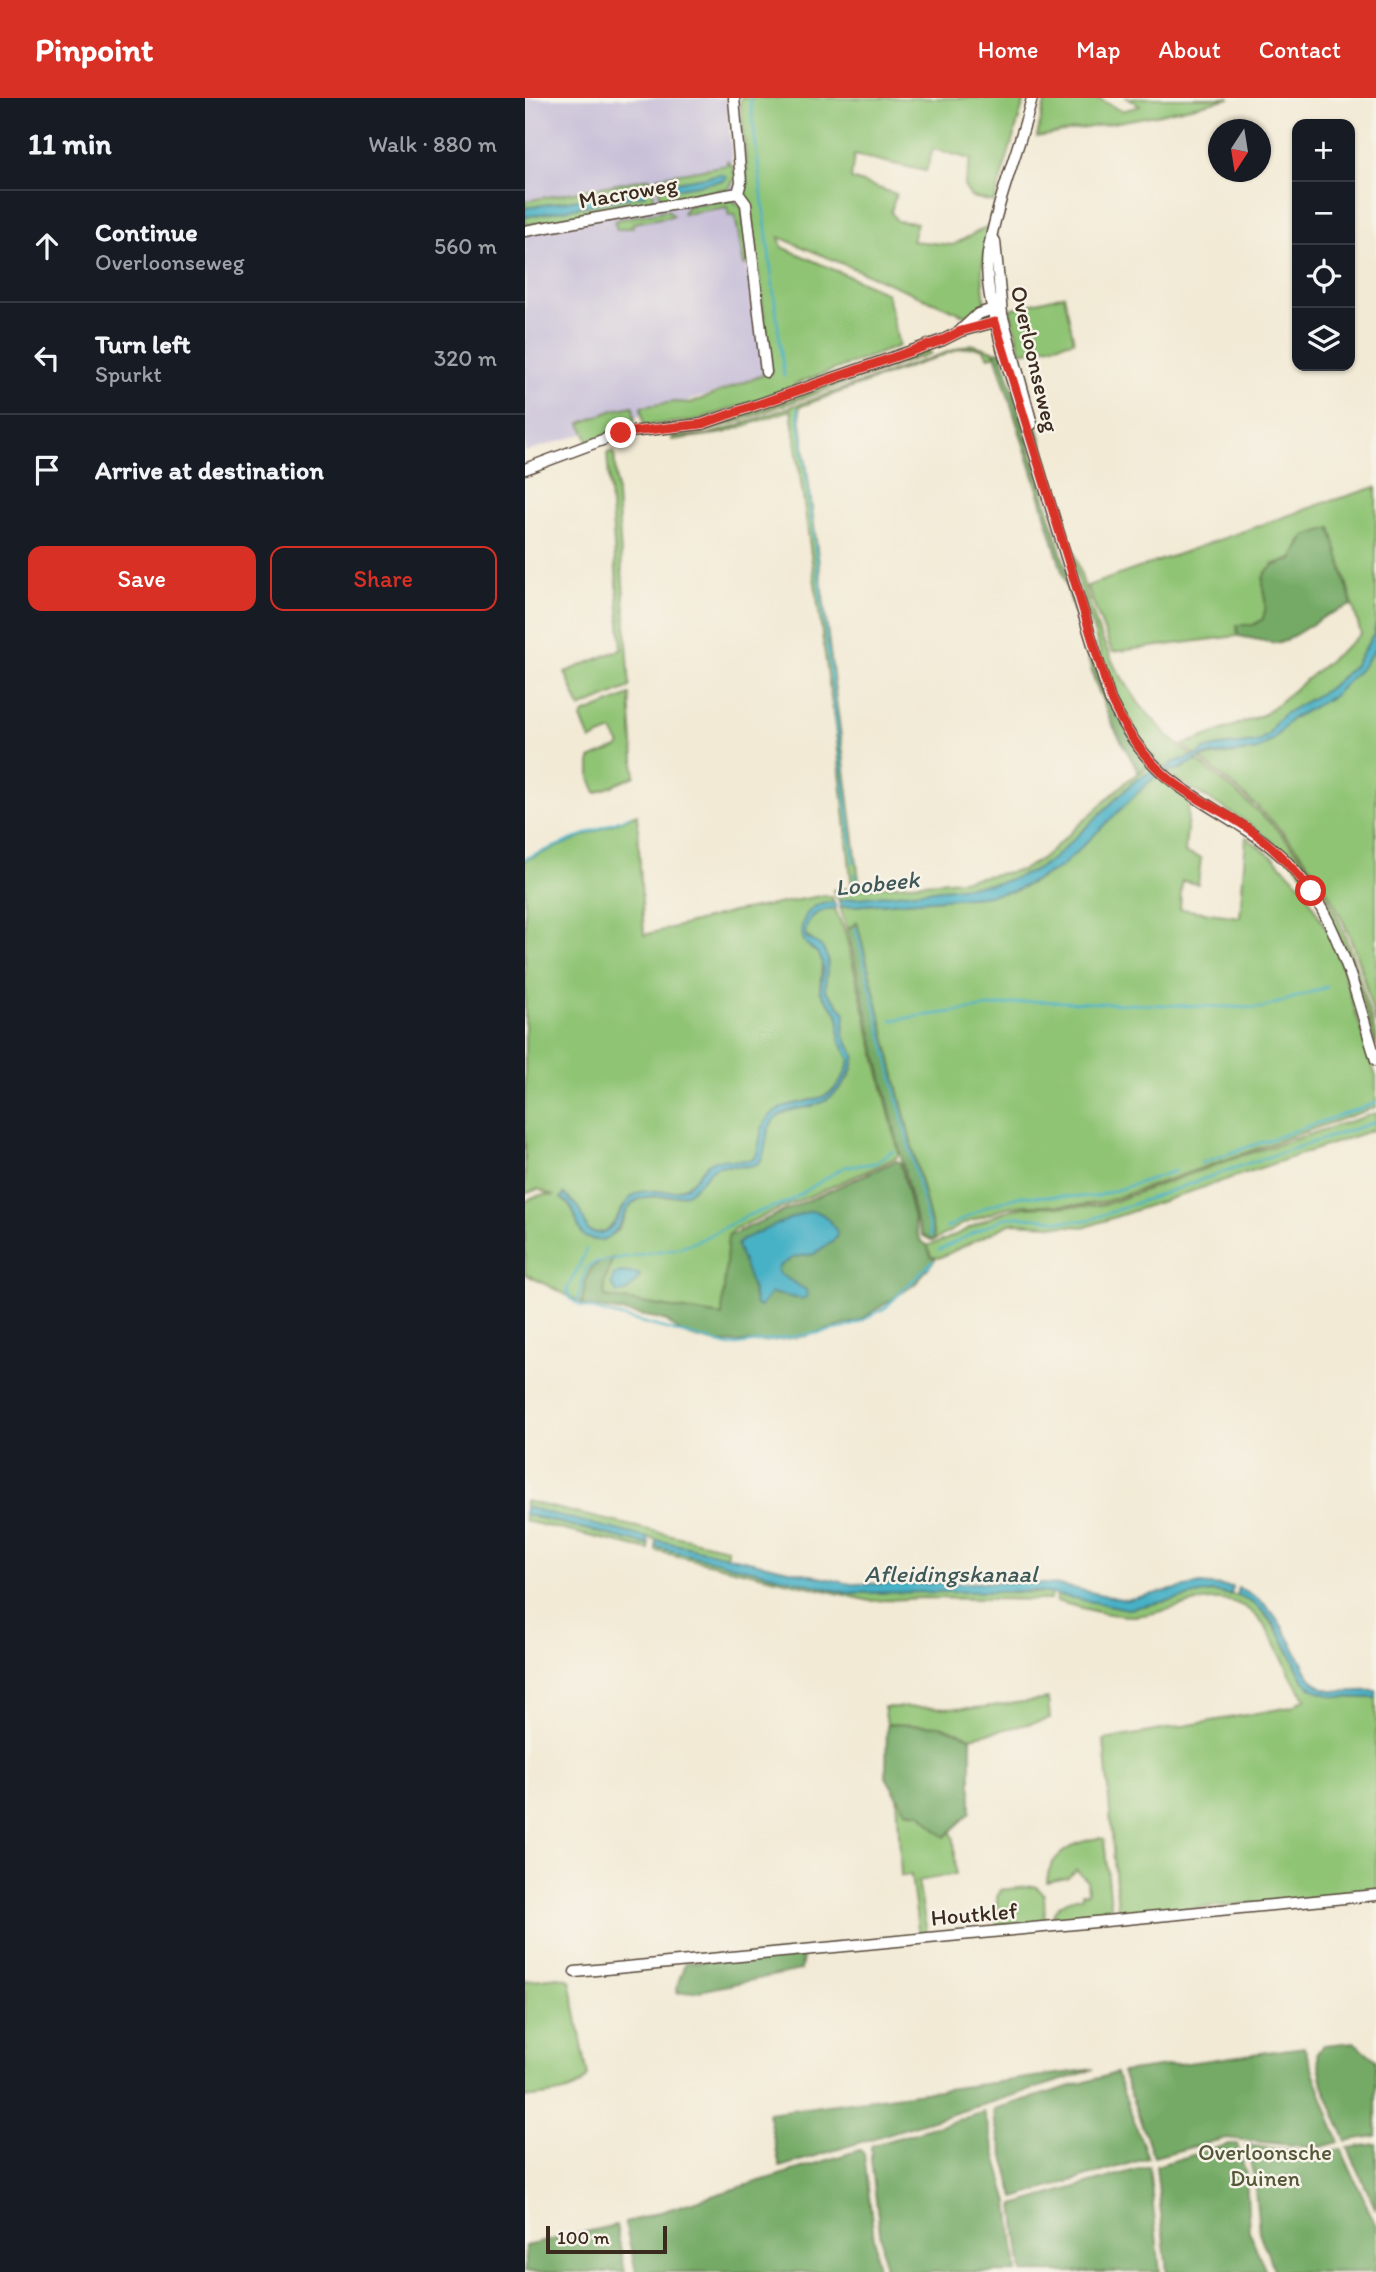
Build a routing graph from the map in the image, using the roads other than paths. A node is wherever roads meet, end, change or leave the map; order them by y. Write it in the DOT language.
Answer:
graph roads {
  1 [pos="734,98"];
  2 [pos="1032,98"];
  3 [pos="738,193"];
  4 [pos="525,231"];
  5 [pos="997,315"];
  6 [pos="766,372"];
  7 [pos="525,469"];
  8 [pos="1376,1059"];
  9 [pos="1376,1895"];
  10 [pos="575,1972"];
  1 -- 3 [label="street"];
  2 -- 5 [label="street, Overloonseweg"];
  3 -- 4 [label="street, Macroweg"];
  3 -- 6 [label="street"];
  5 -- 7 [label="street"];
  5 -- 8 [label="street, Overloonseweg"];
  9 -- 10 [label="street, Houtklef"];
}
